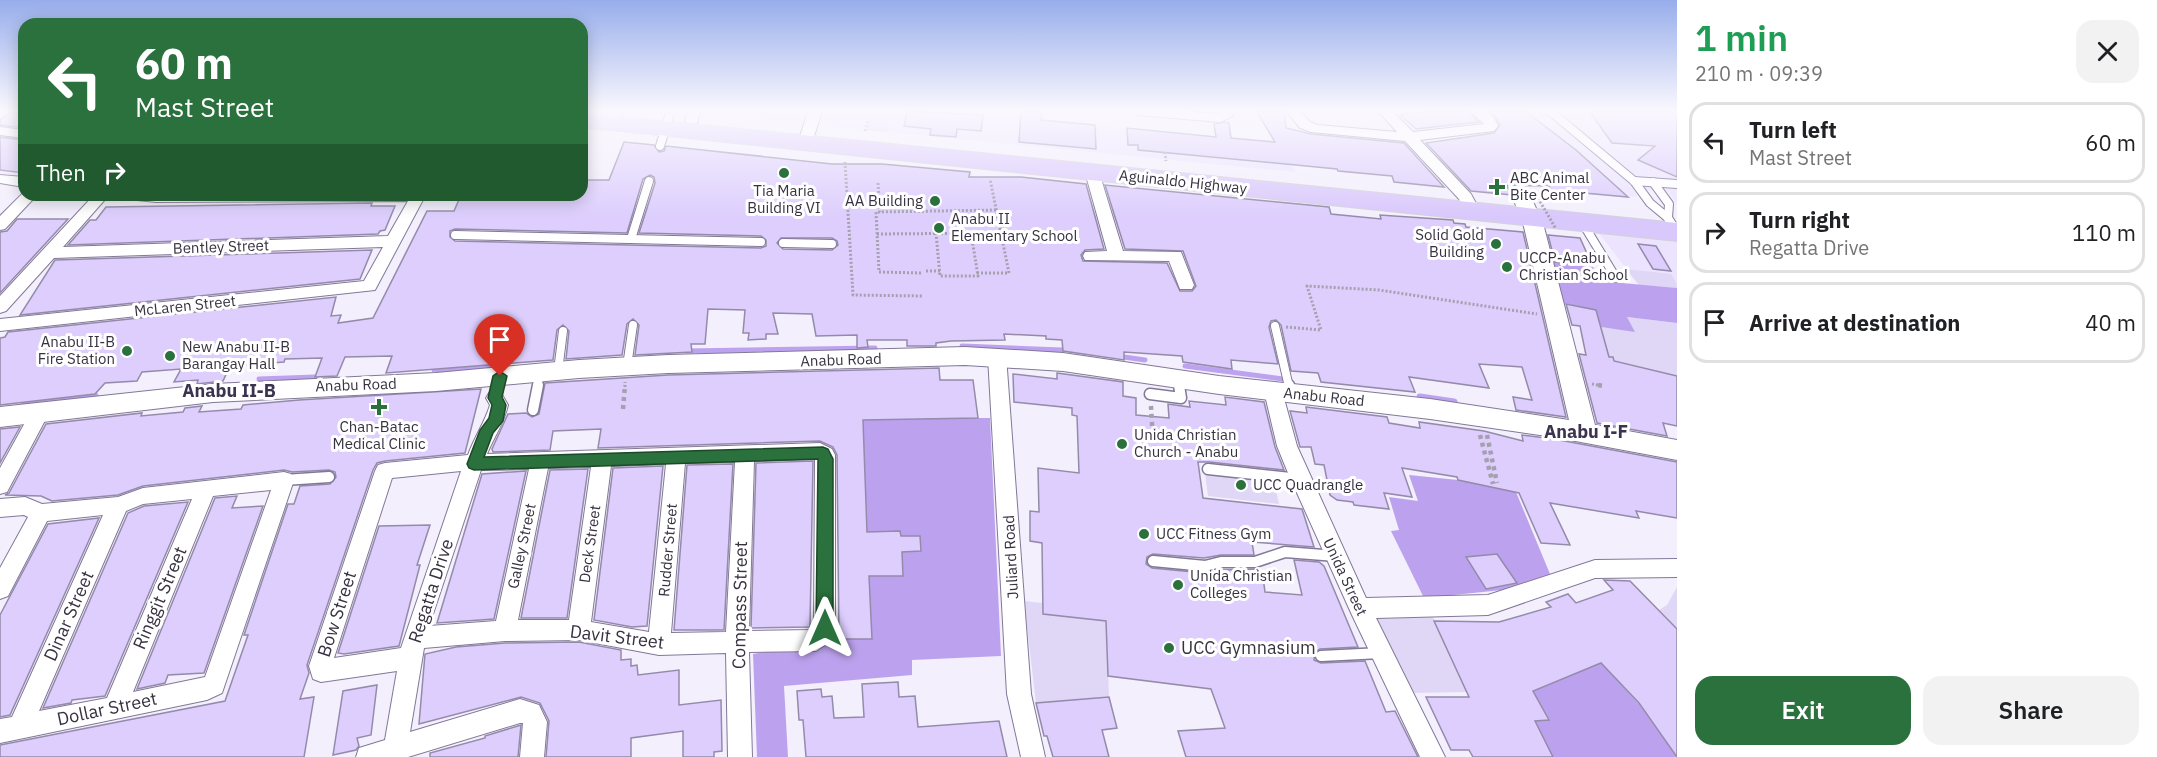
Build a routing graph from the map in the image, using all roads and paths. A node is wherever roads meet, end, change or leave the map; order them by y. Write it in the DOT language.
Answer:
graph roads {
  1 [pos="927,146"];
  2 [pos="986,146"];
  3 [pos="1418,146"];
  4 [pos="1592,146"];
  5 [pos="845,156"];
  6 [pos="1166,165"];
  7 [pos="1092,172"];
  8 [pos="0,179"];
  9 [pos="983,179"];
  10 [pos="18,181"];
  11 [pos="649,181"];
  12 [pos="1634,181"];
  13 [pos="1653,182"];
  14 [pos="878,183"];
  15 [pos="1677,184"];
  16 [pos="24,201"];
  17 [pos="97,201"];
  18 [pos="415,201"];
  19 [pos="1469,204"];
  20 [pos="1531,206"];
  21 [pos="997,210"];
  22 [pos="880,212"];
  23 [pos="1575,212"];
  24 [pos="0,225"];
  25 [pos="1675,225"];
  26 [pos="1556,229"];
  27 [pos="936,233"];
  28 [pos="971,233"];
  29 [pos="1002,233"];
  30 [pos="877,234"];
  31 [pos="455,235"];
  32 [pos="631,239"];
  33 [pos="393,241"];
  34 [pos="761,242"];
  35 [pos="783,243"];
  36 [pos="832,244"];
  37 [pos="49,253"];
  38 [pos="1116,255"];
  39 [pos="1091,256"];
  40 [pos="939,270"];
  41 [pos="926,271"];
  42 [pos="921,273"];
  43 [pos="977,273"];
  44 [pos="1616,278"];
  45 [pos="1186,285"];
  46 [pos="923,296"];
  47 [pos="0,307"];
  48 [pos="1556,317"];
  49 [pos="0,325"];
  50 [pos="633,325"];
  51 [pos="1275,326"];
  52 [pos="563,332"];
  53 [pos="997,356"];
  54 [pos="627,370"];
  55 [pos="549,372"];
  56 [pos="1178,379"];
  57 [pos="497,387"];
  58 [pos="1282,392"];
  59 [pos="1150,394"];
  60 [pos="623,409"];
  61 [pos="533,410"];
  62 [pos="40,413"];
  63 [pos="0,417"];
  64 [pos="1492,431"];
  65 [pos="1584,432"];
  66 [pos="1481,439"];
  67 [pos="1677,450"];
  68 [pos="745,454"];
  69 [pos="676,456"];
  70 [pos="1155,458"];
  71 [pos="602,459"];
  72 [pos="540,461"];
  73 [pos="474,464"];
  74 [pos="1208,469"];
  75 [pos="329,477"];
  76 [pos="1300,479"];
  77 [pos="284,480"];
  78 [pos="0,486"];
  79 [pos="206,489"];
  80 [pos="118,505"];
  81 [pos="0,508"];
  82 [pos="41,513"];
  83 [pos="1336,556"];
  84 [pos="1153,561"];
  85 [pos="1677,568"];
  86 [pos="3,578"];
  87 [pos="1360,608"];
  88 [pos="505,630"];
  89 [pos="579,630"];
  90 [pos="737,642"];
  91 [pos="659,644"];
  92 [pos="411,648"];
  93 [pos="1381,653"];
  94 [pos="1321,656"];
  95 [pos="115,707"];
  96 [pos="10,729"];
  97 [pos="395,752"];
  98 [pos="368,757"];
  99 [pos="532,757"];
  100 [pos="740,757"];
  101 [pos="1033,757"];
  102 [pos="1433,757"];
  1 -- 7 [label="highway, Aguinaldo Highway"];
  2 -- 6 [label="highway, Aguinaldo Highway"];
  3 -- 19 [label="street"];
  4 -- 12 [label="lane"];
  5 -- 46 [label="path"];
  6 -- 7 [label="highway, Aguinaldo Highway"];
  6 -- 19 [label="highway, Aguinaldo Highway"];
  7 -- 38 [label="street"];
  8 -- 10 [label="street"];
  9 -- 21 [label="path"];
  11 -- 32 [label="lane"];
  12 -- 13 [label="lane"];
  12 -- 25 [label="lane"];
  13 -- 15 [label="lane"];
  13 -- 25 [label="lane"];
  14 -- 22 [label="path"];
  16 -- 24 [label="street"];
  17 -- 37 [label="street"];
  18 -- 33 [label="street"];
  19 -- 20 [label="highway, Aguinaldo Highway"];
  20 -- 23 [label="highway, Aguinaldo Highway"];
  20 -- 23 [label="path"];
  20 -- 25 [label="highway, Aguinaldo Highway"];
  20 -- 26 [label="path, bridge"];
  20 -- 48 [label="street"];
  21 -- 22 [label="path"];
  21 -- 29 [label="path"];
  22 -- 30 [label="path"];
  23 -- 25 [label="highway, Aguinaldo Highway"];
  23 -- 44 [label="lane"];
  27 -- 28 [label="path"];
  27 -- 30 [label="path"];
  27 -- 40 [label="path"];
  28 -- 29 [label="path"];
  28 -- 43 [label="path"];
  29 -- 43 [label="path"];
  30 -- 42 [label="path"];
  31 -- 32 [label="lane"];
  32 -- 34 [label="lane"];
  33 -- 37 [label="street, Bentley Street"];
  33 -- 49 [label="street, McLaren Street"];
  35 -- 36 [label="lane"];
  37 -- 47 [label="street"];
  38 -- 39 [label="street"];
  38 -- 45 [label="street"];
  40 -- 41 [label="path"];
  40 -- 43 [label="path"];
  48 -- 51 [label="path"];
  48 -- 65 [label="street"];
  50 -- 54 [label="lane"];
  51 -- 58 [label="lane"];
  52 -- 55 [label="lane"];
  53 -- 54 [label="street, Anabu Road"];
  53 -- 56 [label="street, Anabu Road"];
  53 -- 101 [label="street, Juliard Road"];
  54 -- 55 [label="street, Anabu Road"];
  54 -- 60 [label="path"];
  55 -- 57 [label="street, Anabu Road"];
  55 -- 61 [label="lane"];
  56 -- 58 [label="street, Anabu Road"];
  56 -- 59 [label="lane"];
  57 -- 62 [label="street, Anabu Road"];
  57 -- 73 [label="street, Regatta Drive"];
  58 -- 65 [label="street, Anabu Road"];
  58 -- 76 [label="street, Unida Street"];
  59 -- 70 [label="path"];
  62 -- 63 [label="street, Anabu Road"];
  62 -- 78 [label="street"];
  64 -- 66 [label="path"];
  65 -- 67 [label="street, Anabu Road"];
  68 -- 69 [label="street"];
  68 -- 90 [label="street, Compass Street"];
  68 -- 90 [label="street, Davit Street"];
  69 -- 71 [label="street"];
  69 -- 91 [label="street, Rudder Street"];
  71 -- 72 [label="street"];
  71 -- 89 [label="street, Deck Street"];
  72 -- 73 [label="street"];
  72 -- 88 [label="street, Galley Street"];
  73 -- 92 [label="street, Regatta Drive"];
  73 -- 92 [label="street, Bow Street"];
  74 -- 76 [label="lane"];
  75 -- 77 [label="lane"];
  76 -- 83 [label="street, Unida Street"];
  77 -- 79 [label="street"];
  77 -- 95 [label="street, Dollar Street"];
  79 -- 80 [label="street"];
  79 -- 95 [label="street, Ringgit Street"];
  80 -- 82 [label="street"];
  80 -- 96 [label="street, Dinar Street"];
  81 -- 82 [label="street"];
  82 -- 86 [label="street"];
  83 -- 84 [label="lane"];
  83 -- 87 [label="street, Unida Street"];
  85 -- 87 [label="street"];
  87 -- 93 [label="street, Unida Street"];
  88 -- 89 [label="street, Davit Street"];
  88 -- 92 [label="street, Davit Street"];
  89 -- 91 [label="street, Davit Street"];
  90 -- 91 [label="street, Davit Street"];
  90 -- 100 [label="street, Compass Street"];
  92 -- 97 [label="street, Regatta Drive"];
  93 -- 94 [label="lane"];
  93 -- 102 [label="street, Unida Street"];
  95 -- 96 [label="street, Dollar Street"];
  97 -- 98 [label="street"];
  97 -- 99 [label="street"];
}
